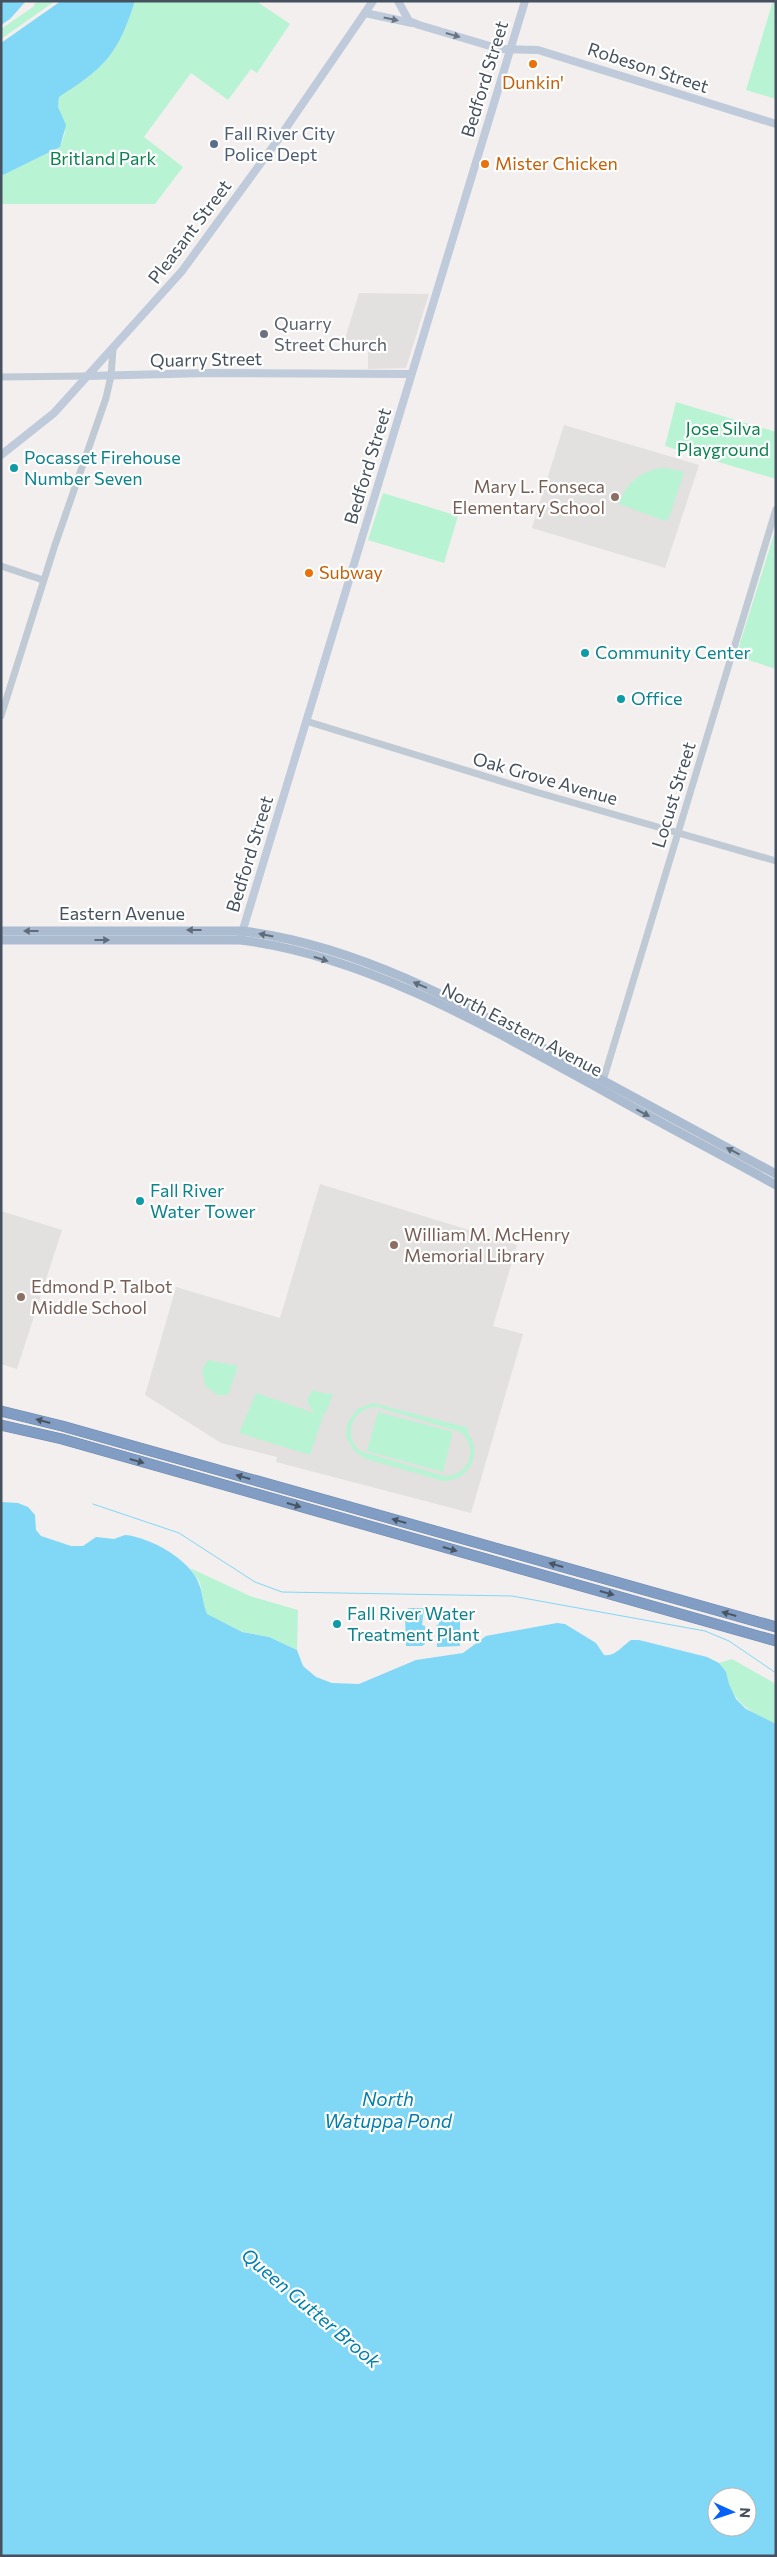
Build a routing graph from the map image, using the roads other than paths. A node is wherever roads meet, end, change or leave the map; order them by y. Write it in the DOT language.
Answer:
graph roads {
  1 [pos="373,1"];
  2 [pos="398,1"];
  3 [pos="525,1"];
  4 [pos="365,13"];
  5 [pos="416,24"];
  6 [pos="515,35"];
  7 [pos="490,46"];
  8 [pos="510,48"];
  9 [pos="538,50"];
  10 [pos="505,64"];
  11 [pos="776,124"];
  12 [pos="113,350"];
  13 [pos="412,374"];
  14 [pos="87,376"];
  15 [pos="111,376"];
  16 [pos="1,377"];
  17 [pos="1,455"];
  18 [pos="776,509"];
  19 [pos="1,566"];
  20 [pos="43,580"];
  21 [pos="1,716"];
  22 [pos="306,721"];
  23 [pos="678,834"];
  24 [pos="776,861"];
  25 [pos="1,931"];
  26 [pos="241,936"];
  27 [pos="1,940"];
  28 [pos="602,1085"];
  29 [pos="776,1174"];
  30 [pos="776,1185"];
  31 [pos="1,1411"];
  32 [pos="1,1425"];
  33 [pos="776,1627"];
  34 [pos="776,1641"];
  1 -- 4 [label="main road, Pleasant Street"];
  2 -- 5 [label="main road"];
  3 -- 6 [label="main road, Bedford Street"];
  4 -- 5 [label="main road, Robeson Street, one-way"];
  4 -- 12 [label="main road, Pleasant Street"];
  5 -- 7 [label="main road, Robeson Street, one-way"];
  6 -- 7 [label="main road"];
  6 -- 8 [label="main road, Bedford Street"];
  6 -- 9 [label="main road"];
  7 -- 8 [label="main road, Robeson Street"];
  7 -- 10 [label="main road"];
  8 -- 9 [label="main road, Robeson Street"];
  8 -- 10 [label="main road, Bedford Street"];
  9 -- 11 [label="main road, Robeson Street"];
  10 -- 13 [label="main road, Bedford Street"];
  12 -- 14 [label="main road, Pleasant Street"];
  12 -- 15 [label="street"];
  13 -- 15 [label="main road, Quarry Street"];
  13 -- 22 [label="main road, Bedford Street"];
  14 -- 15 [label="main road, Quarry Street"];
  14 -- 16 [label="street, Quarry Street"];
  14 -- 17 [label="main road, Pleasant Street"];
  15 -- 20 [label="street"];
  18 -- 23 [label="street, Locust Street"];
  19 -- 20 [label="street"];
  20 -- 21 [label="street"];
  22 -- 23 [label="street, Oak Grove Avenue"];
  22 -- 26 [label="main road, Bedford Street"];
  23 -- 24 [label="street, Oak Grove Avenue"];
  23 -- 28 [label="street, Locust Street"];
  26 -- 25 [label="main road, Eastern Avenue, one-way"];
  27 -- 26 [label="main road, Eastern Avenue, one-way"];
  26 -- 28 [label="main road, North Eastern Avenue"];
  29 -- 28 [label="main road, North Eastern Avenue, one-way"];
  28 -- 30 [label="main road, North Eastern Avenue, one-way"];
  33 -- 31 [label="highway, one-way"];
  32 -- 34 [label="highway, one-way"];
}
